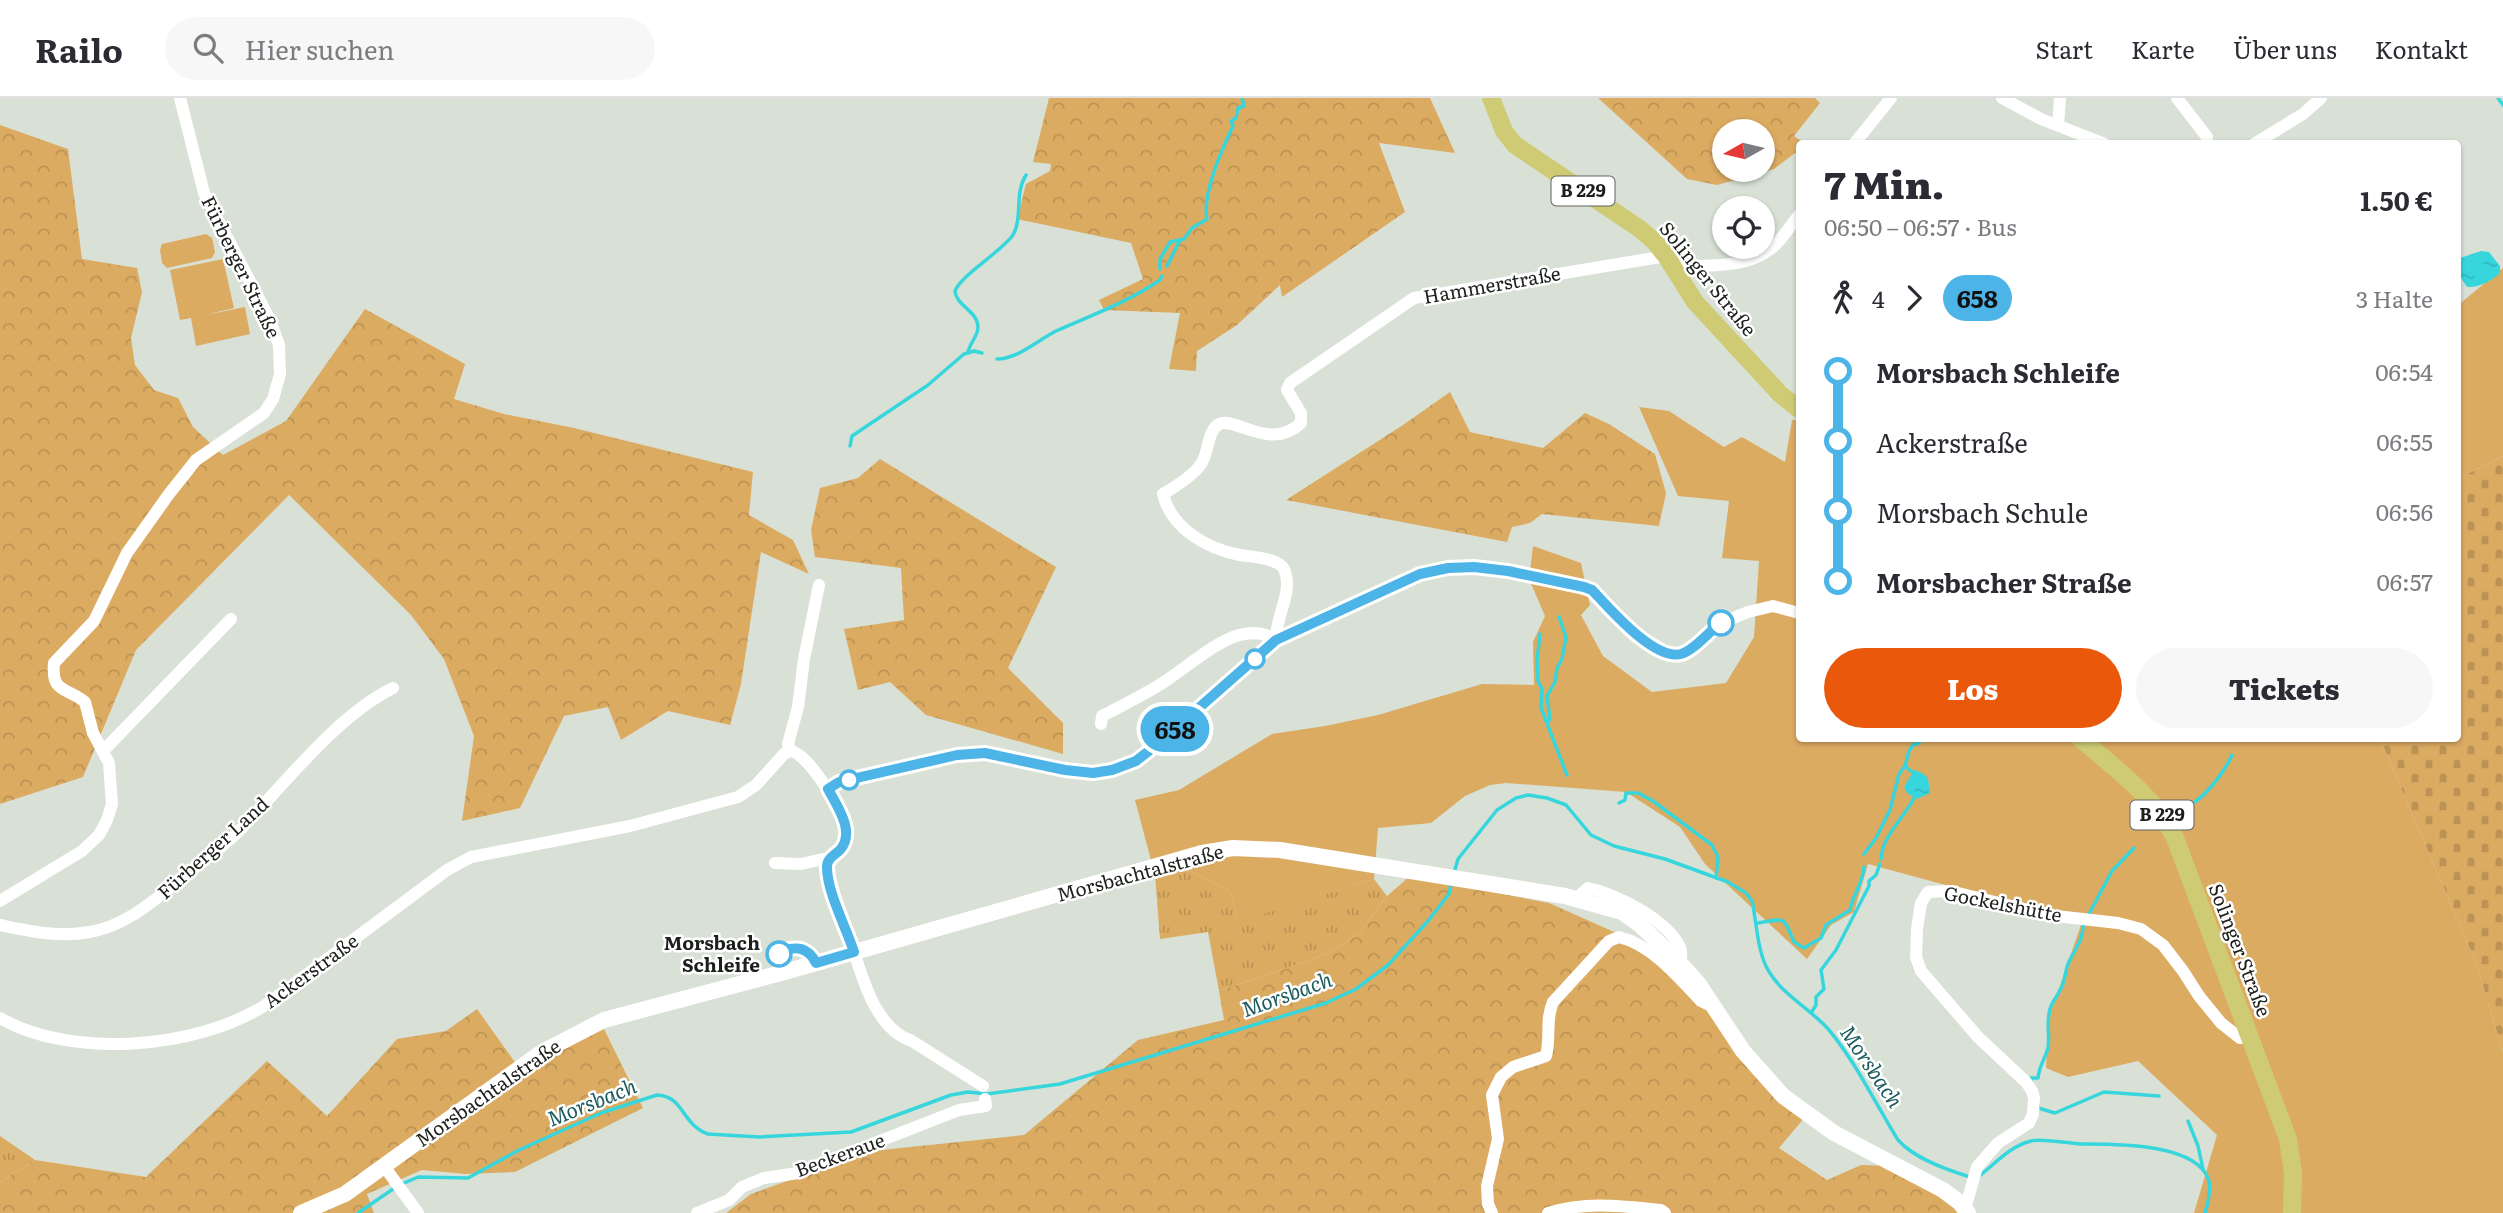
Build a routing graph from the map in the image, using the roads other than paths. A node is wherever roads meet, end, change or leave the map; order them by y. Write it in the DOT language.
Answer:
graph roads {
  1 [pos="180,98"];
  2 [pos="1491,98"];
  3 [pos="1891,98"];
  4 [pos="2002,98"];
  5 [pos="2060,98"];
  6 [pos="2177,98"];
  7 [pos="2320,98"];
  8 [pos="2058,125"];
  9 [pos="2207,137"];
  10 [pos="1857,140"];
  11 [pos="2095,140"];
  12 [pos="2262,140"];
  13 [pos="1796,219"];
  14 [pos="1669,261"];
  15 [pos="1796,407"];
  16 [pos="819,585"];
  17 [pos="1796,612"];
  18 [pos="231,619"];
  19 [pos="1276,640"];
  20 [pos="393,688"];
  21 [pos="1101,724"];
  22 [pos="2085,742"];
  23 [pos="103,751"];
  24 [pos="790,751"];
  25 [pos="828,789"];
  26 [pos="831,857"];
  27 [pos="775,863"];
  28 [pos="0,901"];
  29 [pos="0,925"];
  30 [pos="854,952"];
  31 [pos="1715,1008"];
  32 [pos="0,1017"];
  33 [pos="2251,1038"];
  34 [pos="388,1172"];
  35 [pos="1967,1211"];
  36 [pos="301,1213"];
  37 [pos="418,1213"];
  38 [pos="698,1213"];
  39 [pos="1492,1213"];
  40 [pos="1548,1213"];
  41 [pos="1665,1213"];
  42 [pos="2292,1213"];
  1 -- 23 [label="street, Fürberger Straße"];
  2 -- 14 [label="main road, Solinger Straße / B 229"];
  3 -- 10 [label="street"];
  4 -- 8 [label="street"];
  5 -- 8 [label="street"];
  6 -- 9 [label="street"];
  7 -- 12 [label="street"];
  8 -- 11 [label="street"];
  13 -- 14 [label="street"];
  14 -- 15 [label="main road, Solinger Straße / B 229"];
  14 -- 19 [label="street, Hammerstraße"];
  16 -- 24 [label="street"];
  17 -- 19 [label="street"];
  18 -- 23 [label="street"];
  19 -- 21 [label="street"];
  19 -- 25 [label="street"];
  20 -- 29 [label="street, Fürberger Land"];
  22 -- 33 [label="main road, Solinger Straße / B 229"];
  23 -- 28 [label="street, Fürberger Straße"];
  24 -- 25 [label="street"];
  24 -- 32 [label="street, Ackerstraße"];
  25 -- 26 [label="street"];
  26 -- 27 [label="street"];
  26 -- 30 [label="street"];
  30 -- 31 [label="main road, Morsbachtalstraße"];
  30 -- 34 [label="main road, Morsbachtalstraße"];
  30 -- 38 [label="street, Beckeraue"];
  31 -- 35 [label="main road, Morsbachtalstraße"];
  31 -- 39 [label="street"];
  33 -- 35 [label="street, Gockelshütte"];
  33 -- 42 [label="main road, Solinger Straße / B 229"];
  34 -- 36 [label="main road, Morsbachtalstraße"];
  34 -- 37 [label="street"];
  40 -- 41 [label="street"];
}
